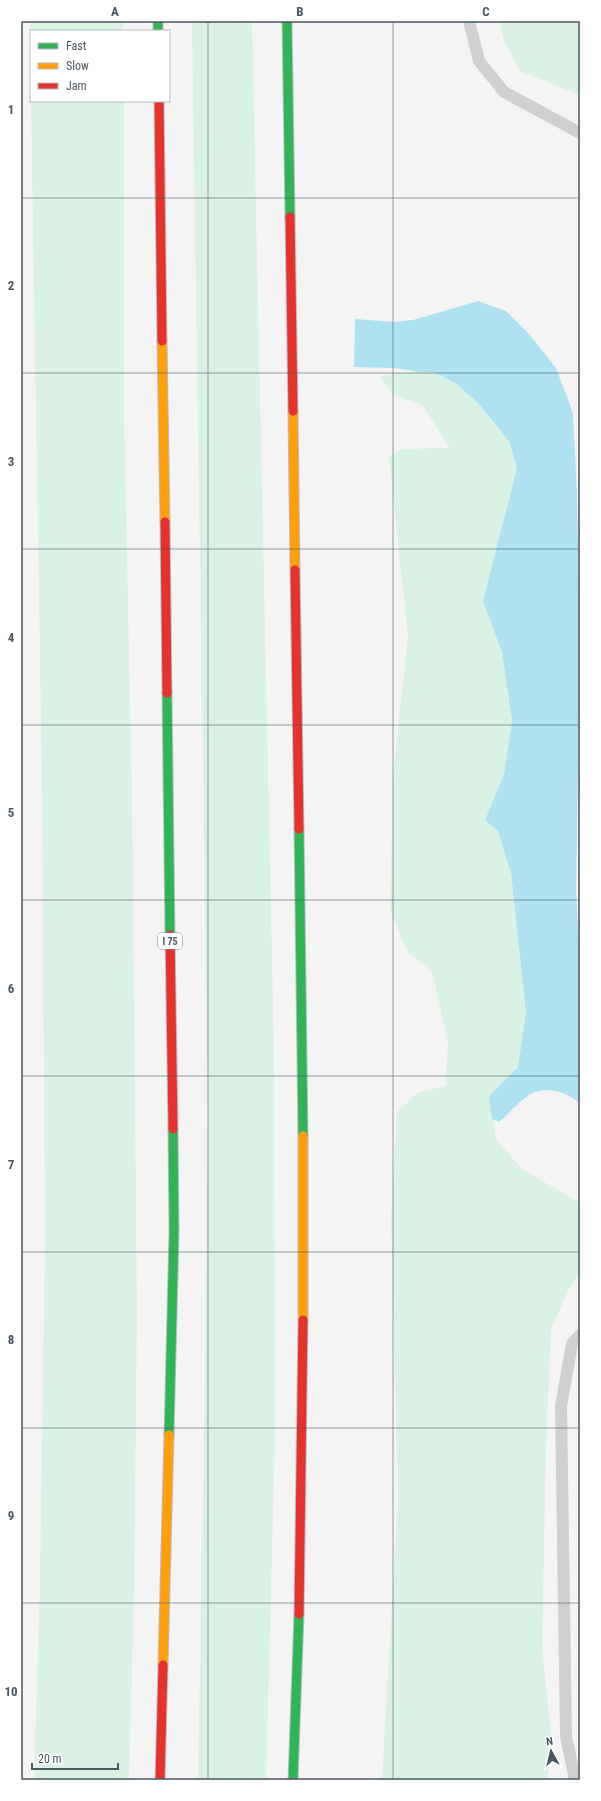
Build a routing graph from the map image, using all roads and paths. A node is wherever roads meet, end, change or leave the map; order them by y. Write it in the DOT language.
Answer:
graph roads {
  1 [pos="287,21"];
  2 [pos="470,21"];
  3 [pos="159,102"];
  4 [pos="580,133"];
  5 [pos="580,1335"];
  6 [pos="160,1780"];
  7 [pos="293,1780"];
  8 [pos="575,1780"];
  1 -- 7 [label="highway"];
  2 -- 4 [label="lane"];
  3 -- 6 [label="highway, I 75"];
  5 -- 8 [label="lane"];
}
